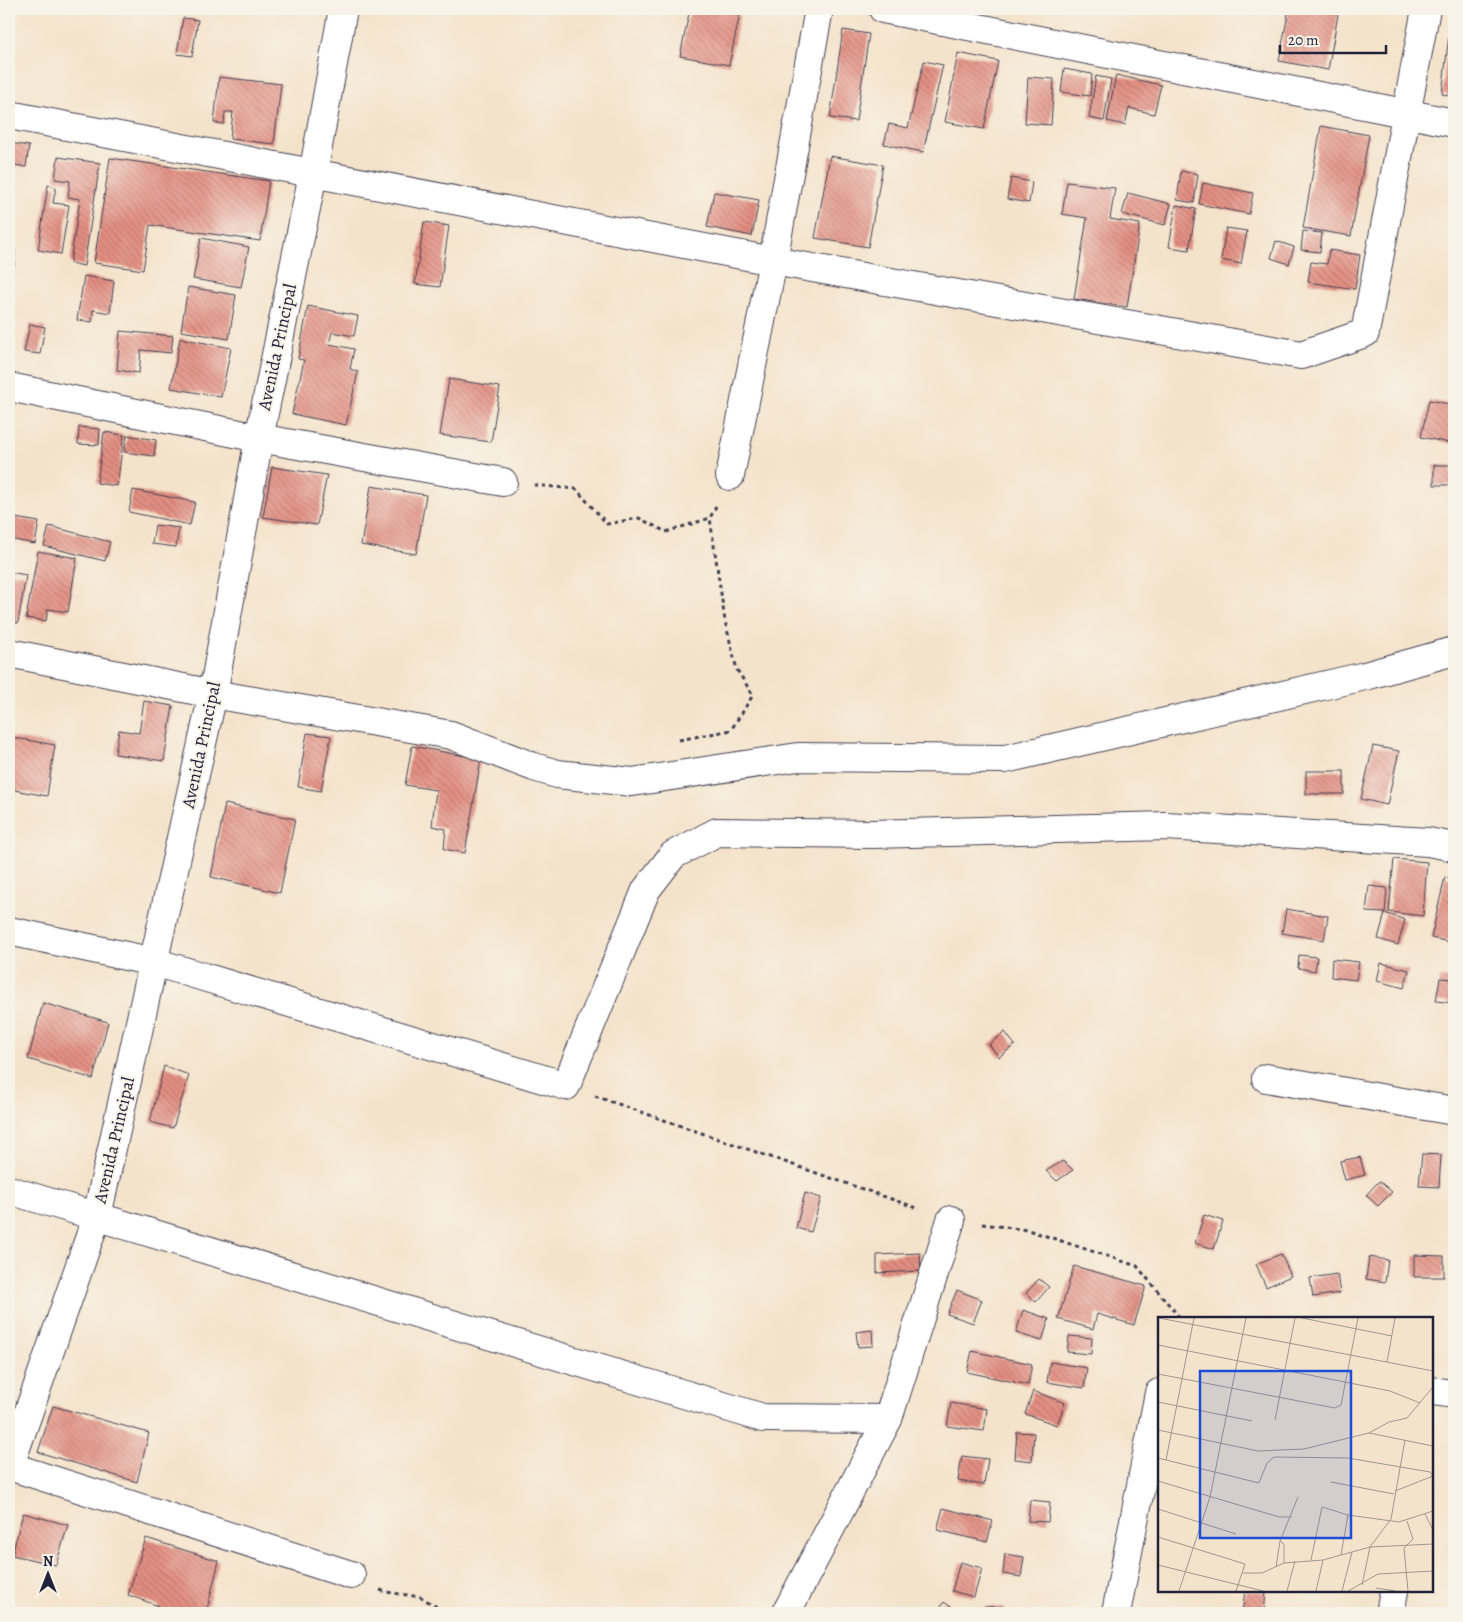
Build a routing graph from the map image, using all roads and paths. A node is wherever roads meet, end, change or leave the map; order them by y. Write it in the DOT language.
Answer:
graph roads {
  1 [pos="343,9"];
  2 [pos="820,9"];
  3 [pos="883,9"];
  4 [pos="1426,9"];
  5 [pos="1406,114"];
  6 [pos="9,115"];
  7 [pos="1454,123"];
  8 [pos="313,174"];
  9 [pos="773,261"];
  10 [pos="9,387"];
  11 [pos="259,438"];
  12 [pos="730,476"];
  13 [pos="503,482"];
  14 [pos="710,518"];
  15 [pos="1454,651"];
  16 [pos="9,653"];
  17 [pos="213,694"];
  18 [pos="676,740"];
  19 [pos="1454,847"];
  20 [pos="9,932"];
  21 [pos="154,962"];
  22 [pos="1266,1078"];
  23 [pos="566,1086"];
  24 [pos="1454,1111"];
  25 [pos="9,1190"];
  26 [pos="97,1216"];
  27 [pos="951,1220"];
  28 [pos="1179,1317"];
  29 [pos="1433,1392"];
  30 [pos="1454,1394"];
  31 [pos="1158,1398"];
  32 [pos="888,1419"];
  33 [pos="9,1467"];
  34 [pos="351,1575"];
  35 [pos="1394,1592"];
  36 [pos="446,1613"];
  37 [pos="786,1613"];
  38 [pos="1116,1613"];
  39 [pos="1390,1613"];
  1 -- 8 [label="street, Avenida Principal"];
  2 -- 9 [label="street"];
  3 -- 5 [label="street"];
  4 -- 5 [label="street"];
  5 -- 7 [label="street"];
  5 -- 9 [label="street"];
  6 -- 8 [label="street"];
  8 -- 9 [label="street"];
  8 -- 11 [label="street, Avenida Principal"];
  9 -- 12 [label="street"];
  10 -- 11 [label="street"];
  11 -- 13 [label="street"];
  11 -- 17 [label="street, Avenida Principal"];
  12 -- 14 [label="path"];
  13 -- 14 [label="path"];
  14 -- 18 [label="path"];
  15 -- 17 [label="street"];
  16 -- 17 [label="street"];
  17 -- 21 [label="street, Avenida Principal"];
  19 -- 23 [label="street"];
  20 -- 21 [label="street"];
  21 -- 23 [label="street"];
  21 -- 26 [label="street, Avenida Principal"];
  22 -- 24 [label="street"];
  23 -- 27 [label="path"];
  25 -- 26 [label="street"];
  26 -- 32 [label="street"];
  26 -- 33 [label="street, Avenida Principal"];
  27 -- 28 [label="path"];
  27 -- 32 [label="street"];
  29 -- 30 [label="street"];
  31 -- 38 [label="street"];
  32 -- 37 [label="street"];
  33 -- 34 [label="street"];
  34 -- 36 [label="path"];
  35 -- 39 [label="street"];
}
